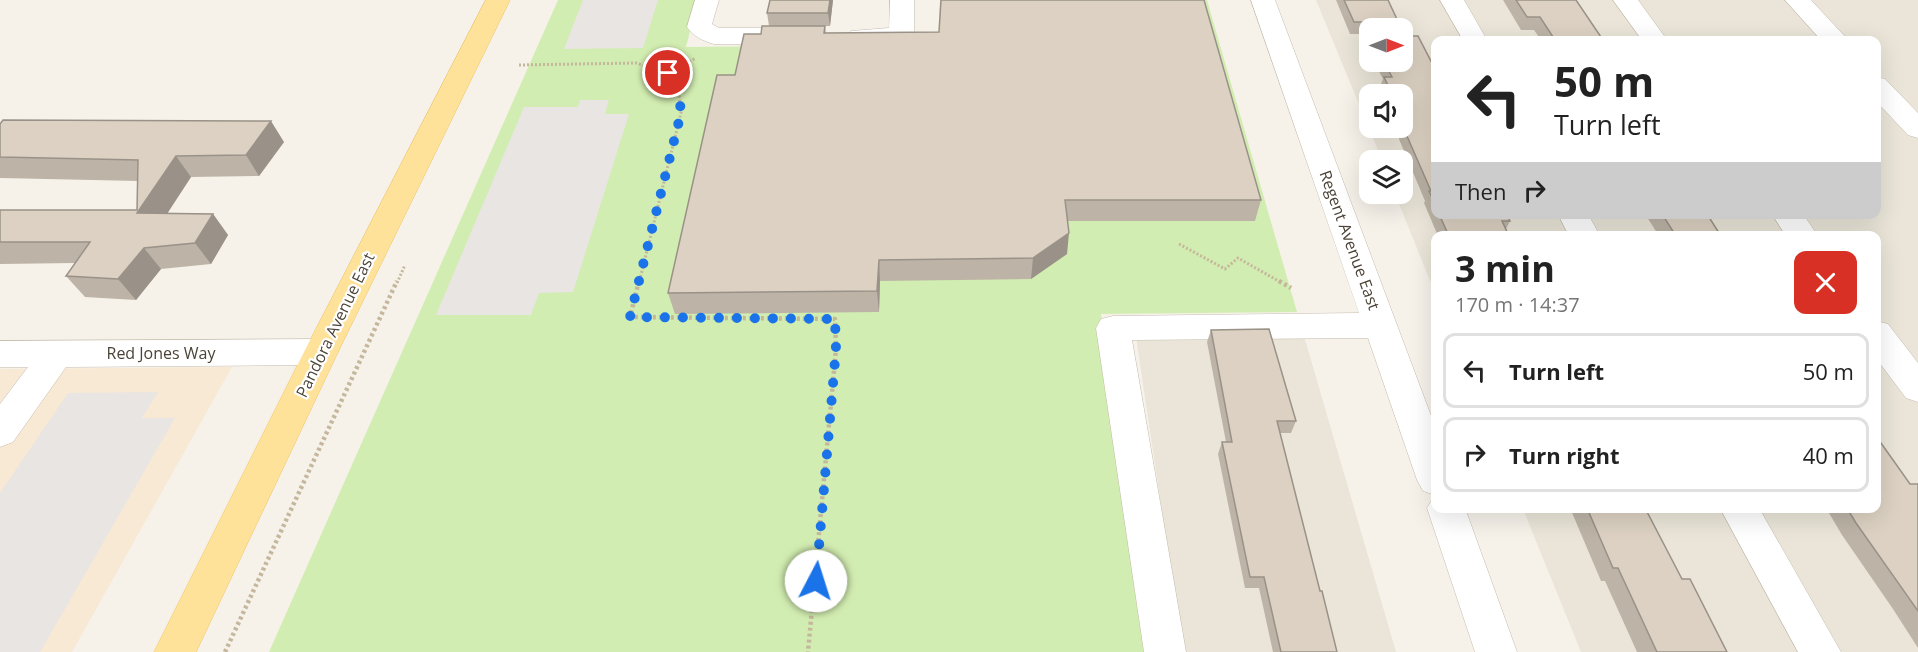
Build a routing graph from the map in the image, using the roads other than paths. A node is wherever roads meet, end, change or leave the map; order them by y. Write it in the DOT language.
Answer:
graph roads {
  1 [pos="498,0"];
  2 [pos="707,0"];
  3 [pos="902,0"];
  4 [pos="1263,0"];
  5 [pos="1452,0"];
  6 [pos="1625,0"];
  7 [pos="1797,0"];
  8 [pos="1473,36"];
  9 [pos="1652,36"];
  10 [pos="1831,36"];
  11 [pos="1881,90"];
  12 [pos="1918,129"];
  13 [pos="1381,325"];
  14 [pos="1881,340"];
  15 [pos="321,352"];
  16 [pos="0,354"];
  17 [pos="56,354"];
  18 [pos="1918,388"];
  19 [pos="0,432"];
  20 [pos="1431,466"];
  21 [pos="1448,513"];
  22 [pos="1742,513"];
  23 [pos="175,652"];
  24 [pos="1165,652"];
  25 [pos="1497,652"];
  26 [pos="1820,652"];
  1 -- 15 [label="main road, Pandora Avenue East"];
  2 -- 3 [label="street"];
  4 -- 13 [label="street, Regent Avenue East"];
  5 -- 8 [label="street"];
  6 -- 9 [label="street"];
  7 -- 10 [label="street"];
  11 -- 12 [label="street"];
  13 -- 20 [label="street, Regent Avenue East"];
  13 -- 24 [label="street"];
  14 -- 18 [label="street"];
  15 -- 17 [label="street, Red Jones Way"];
  15 -- 23 [label="main road, Pandora Avenue East"];
  16 -- 17 [label="street, Red Jones Way"];
  17 -- 19 [label="street"];
  21 -- 25 [label="street"];
  22 -- 26 [label="street"];
}
